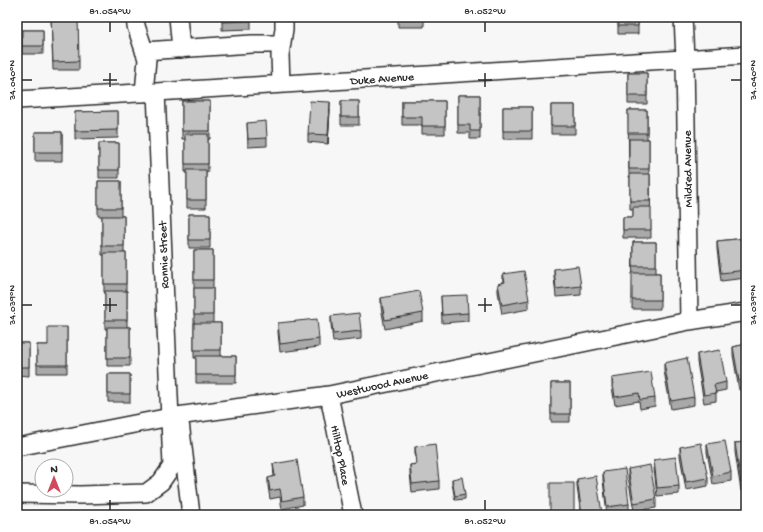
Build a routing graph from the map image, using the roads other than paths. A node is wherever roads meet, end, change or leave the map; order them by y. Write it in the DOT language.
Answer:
graph roads {
  1 [pos="135,17"];
  2 [pos="178,17"];
  3 [pos="284,17"];
  4 [pos="683,17"];
  5 [pos="282,44"];
  6 [pos="180,49"];
  7 [pos="144,51"];
  8 [pos="746,55"];
  9 [pos="685,59"];
  10 [pos="281,84"];
  11 [pos="150,93"];
  12 [pos="17,100"];
  13 [pos="746,312"];
  14 [pos="689,321"];
  15 [pos="329,395"];
  16 [pos="175,416"];
  17 [pos="17,447"];
  18 [pos="17,494"];
  19 [pos="186,512"];
  20 [pos="353,515"];
  1 -- 7 [label="street, Ronnie Street"];
  2 -- 6 [label="street"];
  3 -- 5 [label="street"];
  4 -- 9 [label="street, Mildred Avenue"];
  5 -- 6 [label="street"];
  5 -- 10 [label="street"];
  6 -- 7 [label="street"];
  7 -- 11 [label="street, Ronnie Street"];
  8 -- 9 [label="street, Duke Avenue"];
  9 -- 10 [label="street, Duke Avenue"];
  9 -- 14 [label="street, Mildred Avenue"];
  10 -- 11 [label="street, Duke Avenue"];
  11 -- 12 [label="street, Duke Avenue"];
  11 -- 16 [label="street, Ronnie Street"];
  13 -- 14 [label="street, Westwood Avenue"];
  14 -- 15 [label="street, Westwood Avenue"];
  15 -- 16 [label="street, Westwood Avenue"];
  15 -- 20 [label="street, Hilltop Place"];
  16 -- 17 [label="street, Westwood Avenue"];
  16 -- 18 [label="street"];
  16 -- 19 [label="street"];
}
